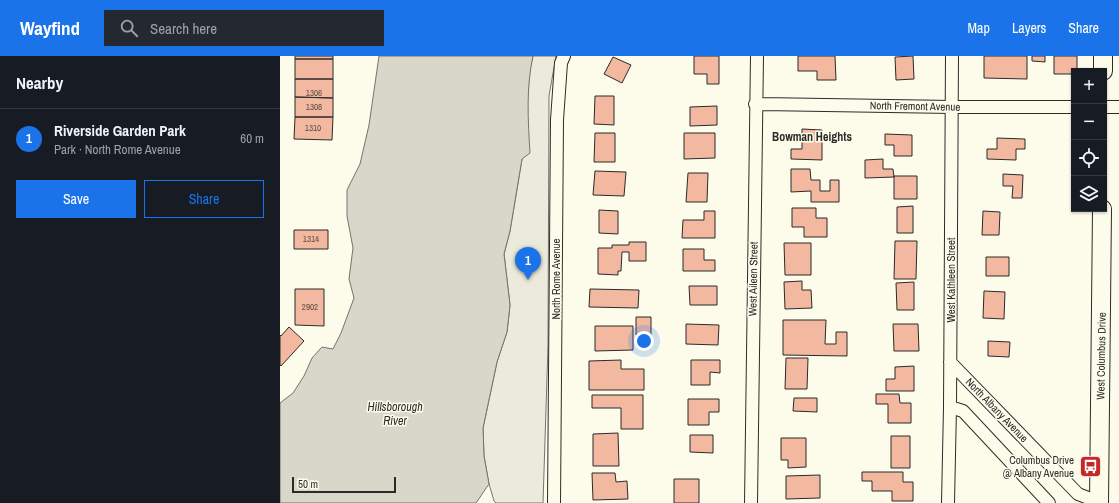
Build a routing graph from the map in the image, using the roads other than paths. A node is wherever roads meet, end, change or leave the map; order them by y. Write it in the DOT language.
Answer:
graph roads {
  1 [pos="564,56"];
  2 [pos="756,56"];
  3 [pos="952,56"];
  4 [pos="1103,56"];
  5 [pos="1103,68"];
  6 [pos="755,104"];
  7 [pos="952,107"];
  8 [pos="1071,107"];
  9 [pos="1107,107"];
  10 [pos="1119,107"];
  11 [pos="1102,212"];
  12 [pos="950,362"];
  13 [pos="950,407"];
  14 [pos="554,503"];
  15 [pos="751,503"];
  16 [pos="948,503"];
  17 [pos="1049,503"];
  18 [pos="1099,503"];
  1 -- 14 [label="street, North Rome Avenue"];
  2 -- 6 [label="street, West Aileen Street"];
  3 -- 7 [label="street, West Kathleen Street"];
  4 -- 5 [label="main road"];
  6 -- 7 [label="street, North Fremont Avenue"];
  6 -- 15 [label="street, West Aileen Street"];
  7 -- 8 [label="street, North Fremont Avenue"];
  7 -- 12 [label="street, West Kathleen Street"];
  9 -- 10 [label="street"];
  11 -- 18 [label="main road, West Columbus Drive"];
  12 -- 13 [label="street, West Kathleen Street"];
  12 -- 18 [label="street, North Albany Avenue"];
  13 -- 16 [label="street, West Kathleen Street"];
  13 -- 17 [label="street"];
}
